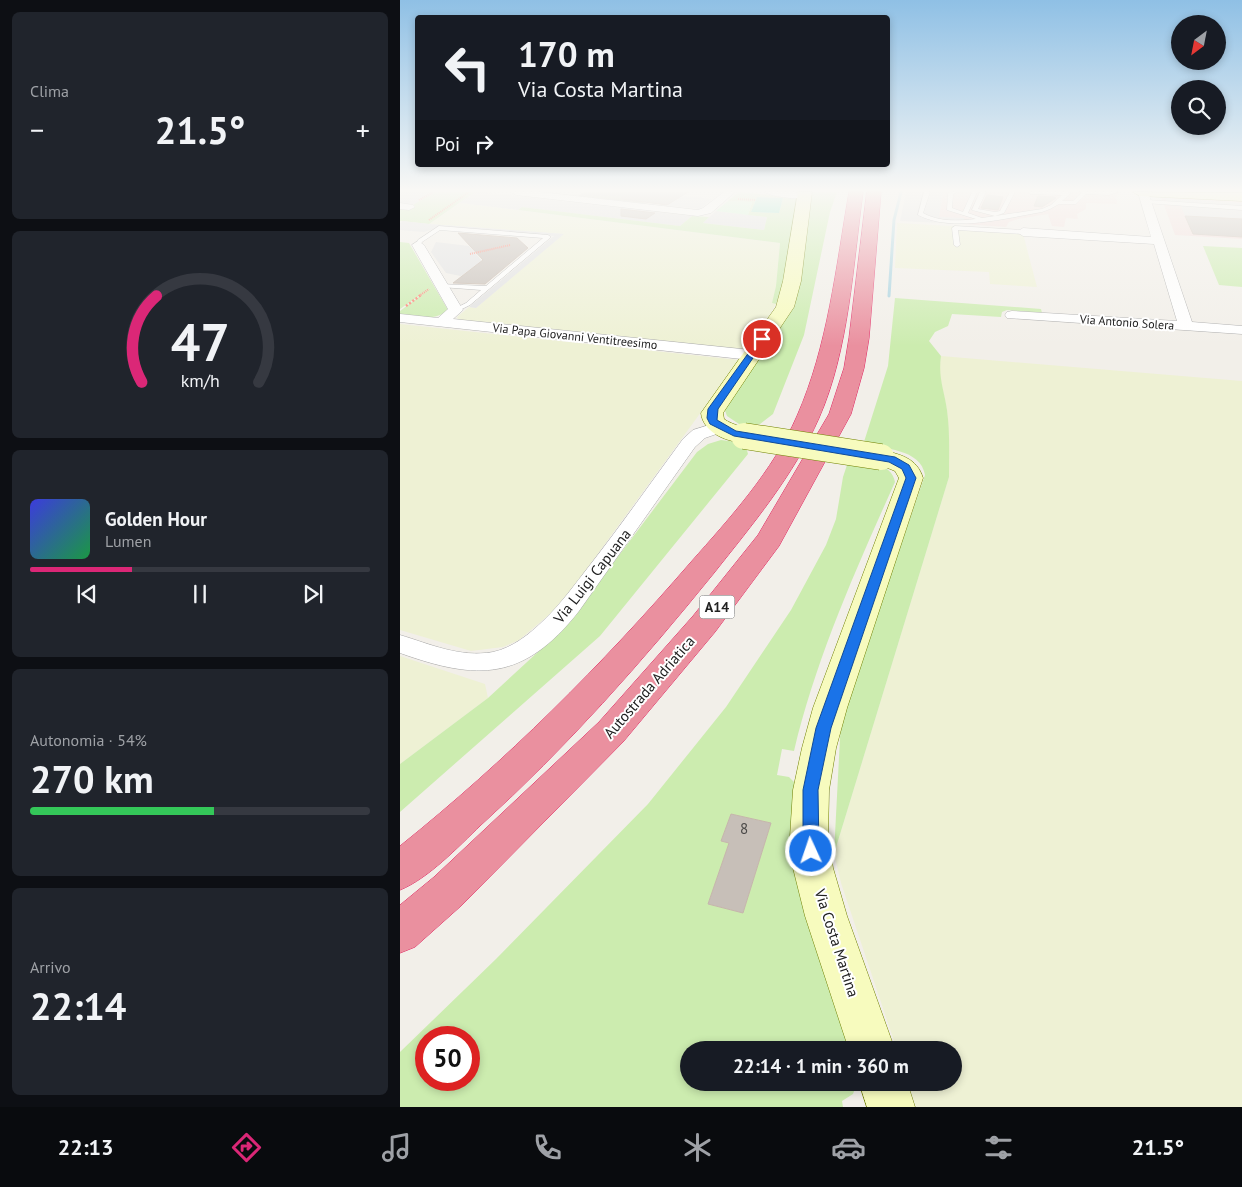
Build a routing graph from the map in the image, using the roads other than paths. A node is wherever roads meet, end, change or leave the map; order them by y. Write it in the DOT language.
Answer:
graph roads {
  1 [pos="540,244"];
  2 [pos="798,244"];
  3 [pos="848,244"];
  4 [pos="869,244"];
  5 [pos="1160,244"];
  6 [pos="418,245"];
  7 [pos="441,285"];
  8 [pos="487,288"];
  9 [pos="456,310"];
  10 [pos="1012,315"];
  11 [pos="400,318"];
  12 [pos="441,322"];
  13 [pos="1186,326"];
  14 [pos="1242,330"];
  15 [pos="751,355"];
  16 [pos="719,427"];
  17 [pos="400,644"];
  18 [pos="400,871"];
  19 [pos="400,932"];
  20 [pos="869,1041"];
  21 [pos="886,1091"];
  22 [pos="891,1107"];
  1 -- 8 [label="lane"];
  2 -- 15 [label="main road"];
  3 -- 18 [label="highway, A14"];
  4 -- 19 [label="highway, Autostrada Adriatica / A14"];
  5 -- 13 [label="street"];
  6 -- 7 [label="street"];
  7 -- 8 [label="lane"];
  7 -- 9 [label="street"];
  8 -- 9 [label="lane"];
  9 -- 12 [label="street"];
  10 -- 13 [label="street, Via Antonio Solera"];
  11 -- 12 [label="street, Via Papa Giovanni Ventitreesimo"];
  12 -- 15 [label="street, Via Papa Giovanni Ventitreesimo"];
  13 -- 14 [label="street, Via Antonio Solera"];
  15 -- 16 [label="main road"];
  16 -- 17 [label="street, Via Luigi Capuana"];
  16 -- 20 [label="main road, Via Costa Martina, bridge"];
  21 -- 22 [label="main road"];
}
